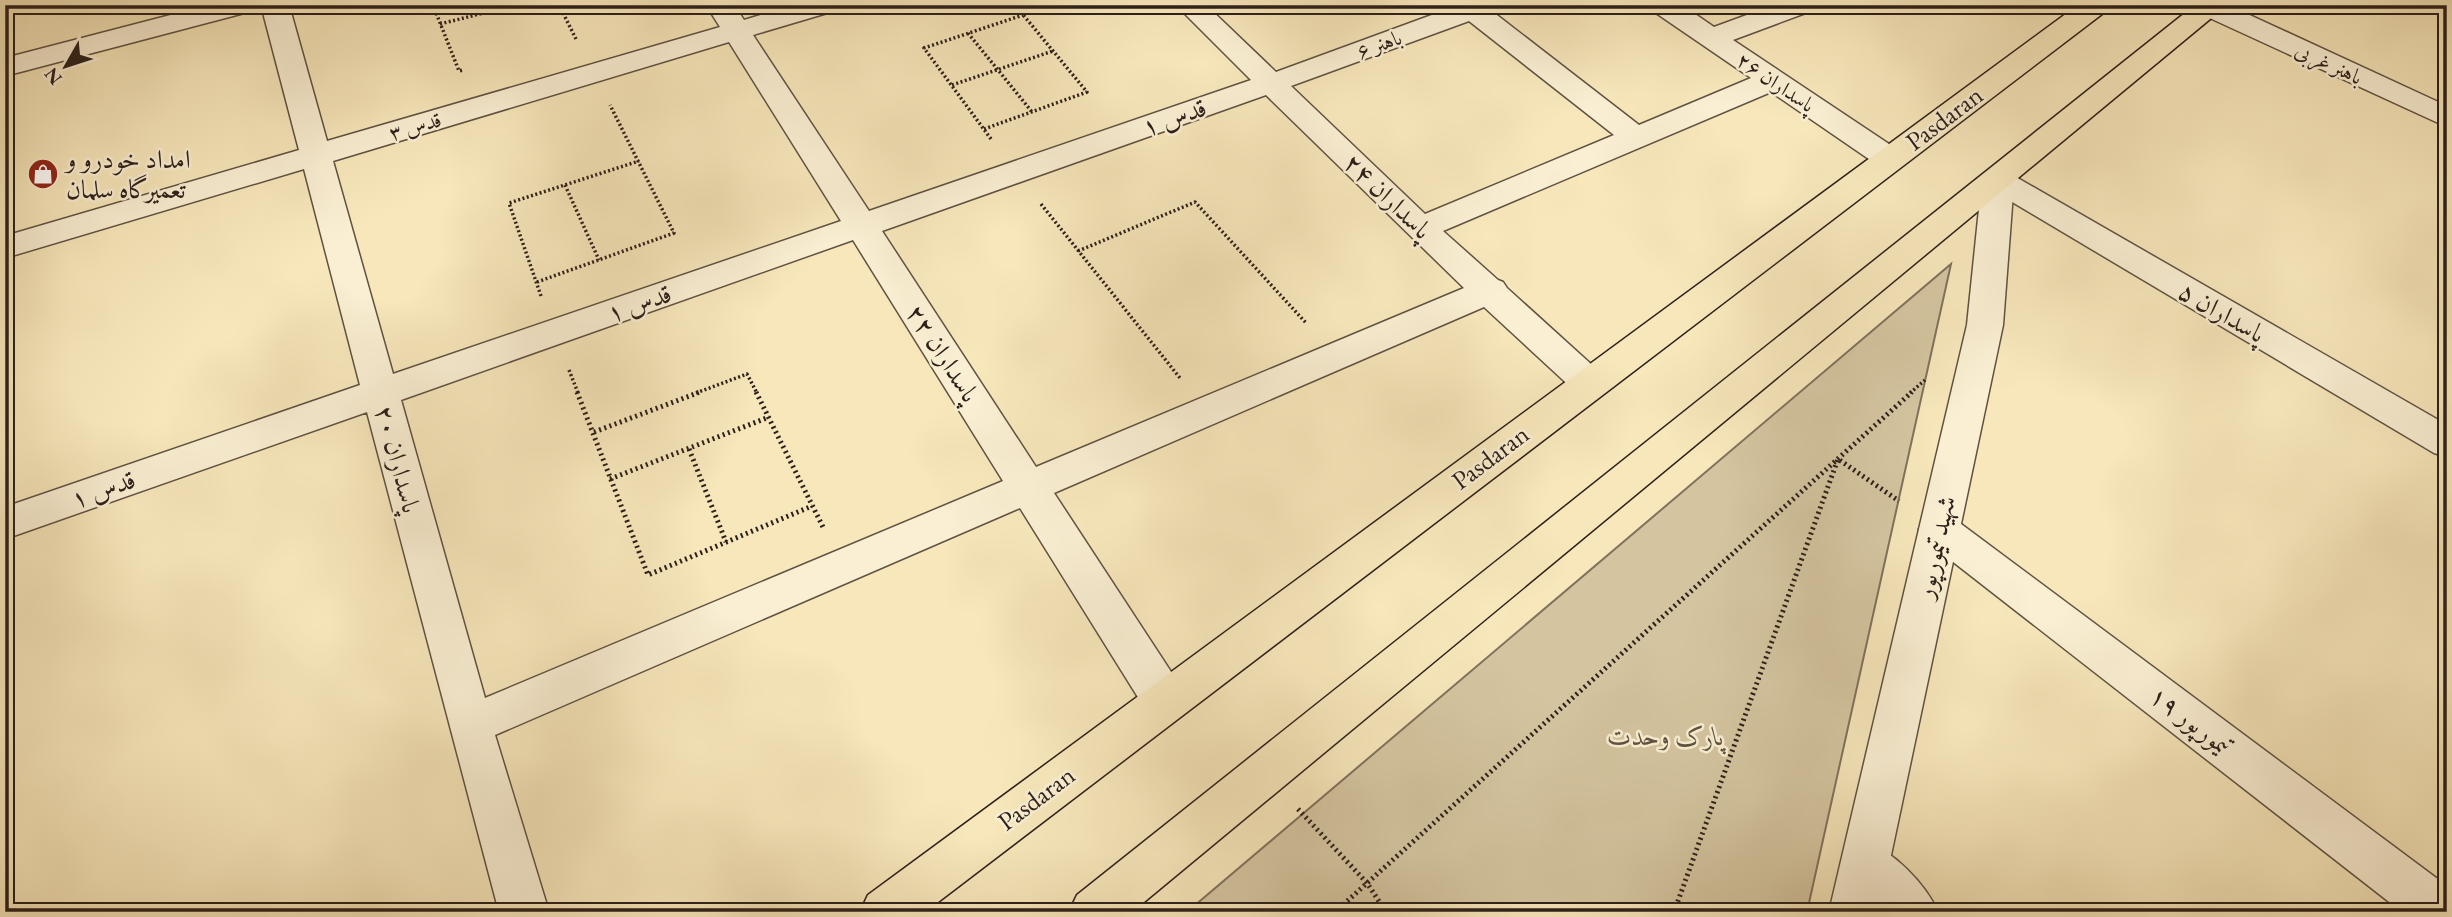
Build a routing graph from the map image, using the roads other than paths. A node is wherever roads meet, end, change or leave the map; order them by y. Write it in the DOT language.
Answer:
graph roads {
  1 [pos="242,5"];
  2 [pos="275,5"];
  3 [pos="824,5"];
  4 [pos="1190,5"];
  5 [pos="1663,5"];
  6 [pos="1801,5"];
  7 [pos="2096,5"];
  8 [pos="2212,6"];
  9 [pos="1479,8"];
  10 [pos="728,18"];
  11 [pos="1711,38"];
  12 [pos="5,67"];
  13 [pos="1773,80"];
  14 [pos="1272,83"];
  15 [pos="2447,118"];
  16 [pos="1635,137"];
  17 [pos="316,156"];
  18 [pos="1890,159"];
  19 [pos="1998,180"];
  20 [pos="861,226"];
  21 [pos="1420,228"];
  22 [pos="5,247"];
  23 [pos="1491,290"];
  24 [pos="1590,383"];
  25 [pos="380,393"];
  26 [pos="2447,443"];
  27 [pos="1029,487"];
  28 [pos="5,523"];
  29 [pos="1939,529"];
  30 [pos="1165,701"];
  31 [pos="470,725"];
  32 [pos="1865,864"];
  33 [pos="524,912"];
  34 [pos="885,912"];
  35 [pos="1094,912"];
  36 [pos="1854,912"];
  37 [pos="1913,912"];
  38 [pos="2442,912"];
  1 -- 12 [label="street"];
  2 -- 17 [label="street, پاسداران ۲۰"];
  3 -- 10 [label="street, قدس ۳"];
  4 -- 14 [label="street, پاسداران ۲۴"];
  5 -- 11 [label="street, پاسداران ۲۶"];
  6 -- 11 [label="street"];
  7 -- 18 [label="main road, Pasdaran"];
  8 -- 15 [label="street, باهنر غربی"];
  8 -- 19 [label="main road"];
  9 -- 14 [label="street, باهنر ۶"];
  9 -- 16 [label="street"];
  10 -- 17 [label="street, قدس ۳"];
  10 -- 20 [label="street, پاسداران ۲۲"];
  11 -- 13 [label="street, پاسداران ۲۶"];
  13 -- 16 [label="street"];
  13 -- 18 [label="street, پاسداران ۲۶"];
  14 -- 20 [label="street, قدس ۱"];
  14 -- 21 [label="street, پاسداران ۲۴"];
  16 -- 21 [label="street"];
  17 -- 22 [label="street, قدس ۳"];
  17 -- 25 [label="street, پاسداران ۲۰"];
  18 -- 24 [label="main road, Pasdaran"];
  19 -- 26 [label="street, پاسداران ۵"];
  19 -- 29 [label="street, شهید تیمورپور"];
  19 -- 35 [label="main road"];
  20 -- 25 [label="street, قدس ۱"];
  20 -- 27 [label="street, پاسداران ۲۲"];
  21 -- 23 [label="street, پاسداران ۲۴"];
  23 -- 24 [label="street, پاسداران ۲۴"];
  23 -- 27 [label="street"];
  24 -- 30 [label="main road, Pasdaran"];
  25 -- 28 [label="street, قدس ۱"];
  25 -- 31 [label="street, پاسداران ۲۰"];
  27 -- 30 [label="street, پاسداران ۲۲"];
  27 -- 31 [label="street"];
  29 -- 32 [label="street, شهید تیمورپور"];
  29 -- 38 [label="street, تیمورپور ۱۹"];
  30 -- 34 [label="main road, Pasdaran"];
  31 -- 33 [label="street, پاسداران ۲۰"];
  32 -- 36 [label="street, شهید تیمورپور"];
  32 -- 37 [label="street"];
}
